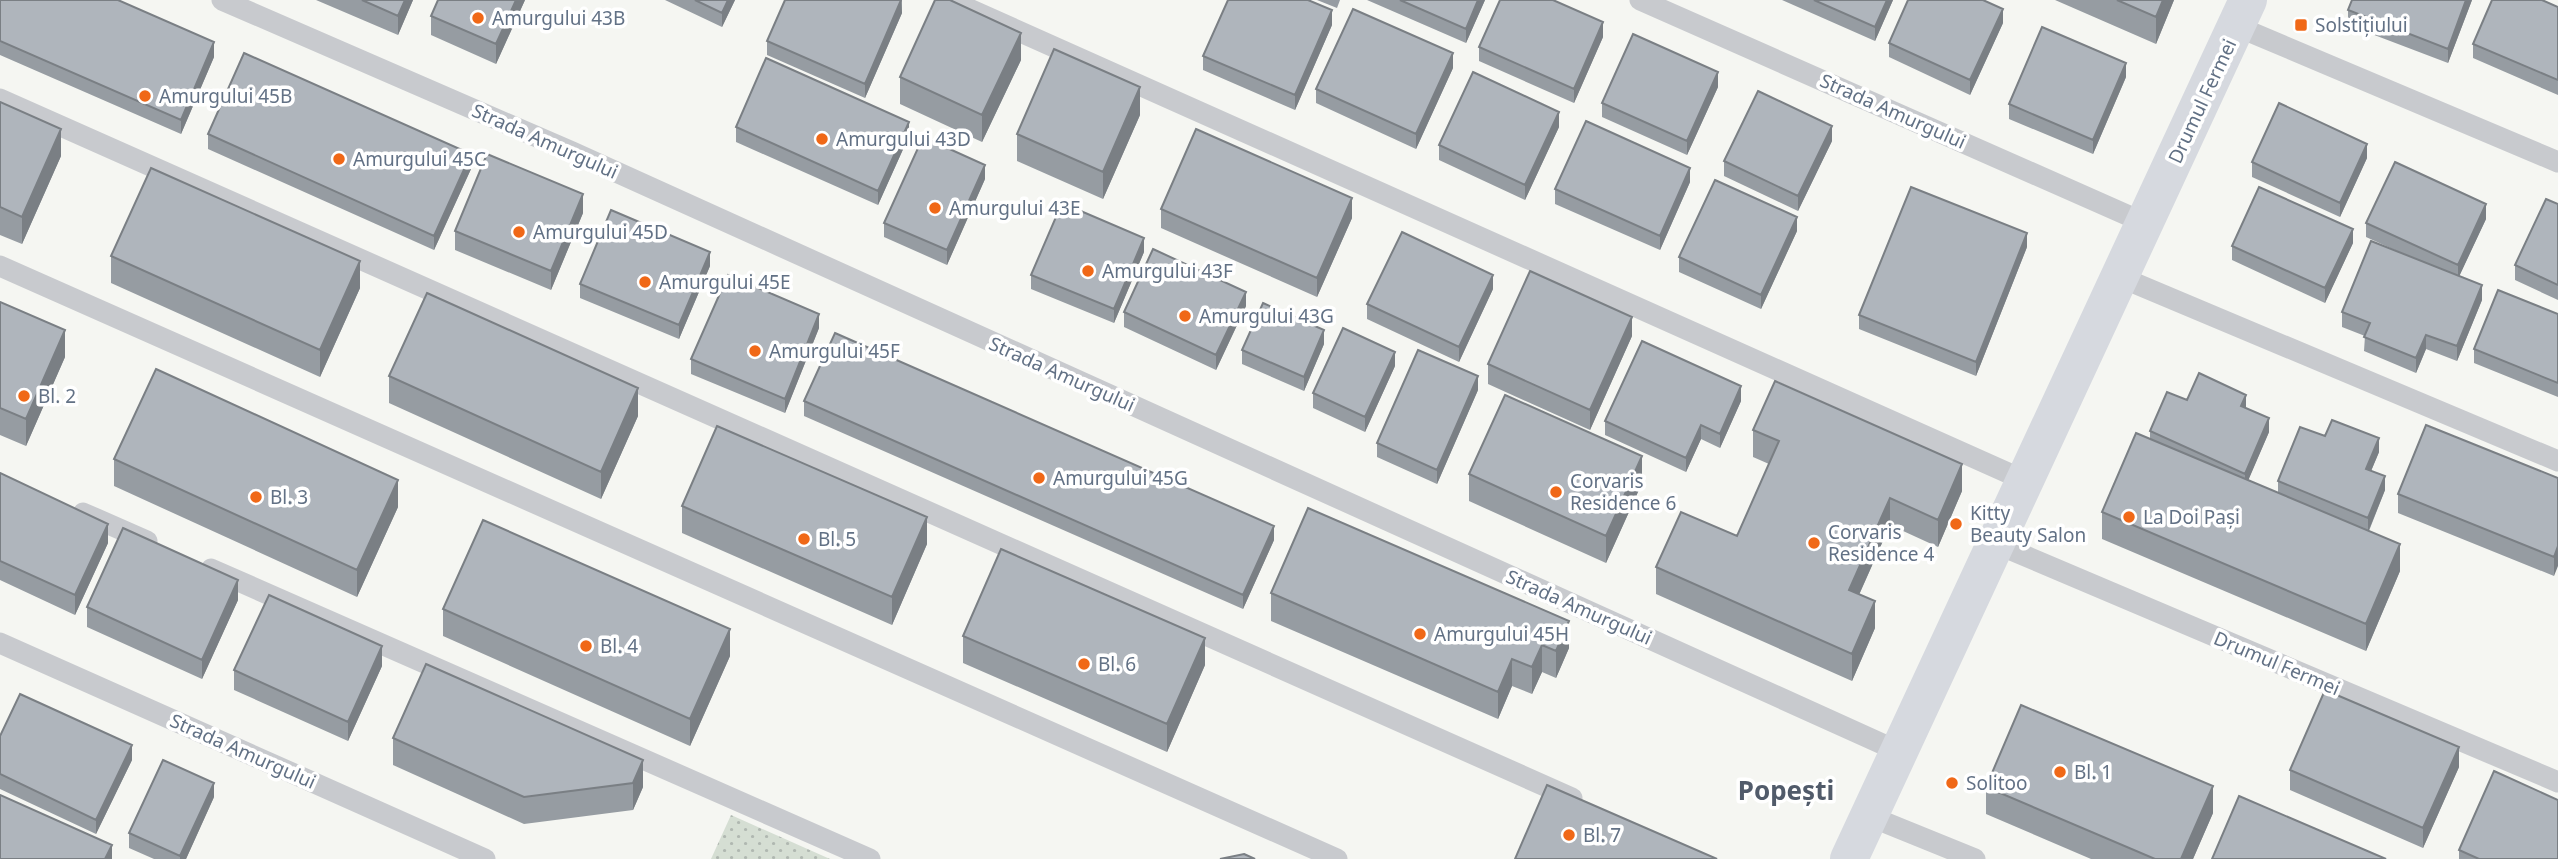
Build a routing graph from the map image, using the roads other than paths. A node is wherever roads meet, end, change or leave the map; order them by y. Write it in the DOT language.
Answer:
graph roads {
  1 [pos="222,0"];
  2 [pos="949,0"];
  3 [pos="1640,0"];
  4 [pos="2242,13"];
  5 [pos="0,99"];
  6 [pos="2558,162"];
  7 [pos="2145,223"];
  8 [pos="0,266"];
  9 [pos="2120,277"];
  10 [pos="2558,461"];
  11 [pos="2026,481"];
  12 [pos="64,505"];
  13 [pos="1997,544"];
  14 [pos="166,550"];
  15 [pos="192,561"];
  16 [pos="0,643"];
  17 [pos="1900,752"];
  18 [pos="2558,782"];
  19 [pos="1593,808"];
  20 [pos="1869,816"];
  21 [pos="485,859"];
  22 [pos="870,859"];
  23 [pos="1337,859"];
  24 [pos="1849,859"];
  25 [pos="1975,859"];
  1 -- 17 [label="lane, Strada Amurgului"];
  2 -- 11 [label="lane"];
  3 -- 7 [label="lane, Strada Amurgului"];
  4 -- 6 [label="lane"];
  4 -- 7 [label="street, Drumul Fermei"];
  5 -- 19 [label="lane"];
  7 -- 9 [label="street, Drumul Fermei"];
  8 -- 23 [label="lane"];
  9 -- 10 [label="lane"];
  9 -- 11 [label="street, Drumul Fermei"];
  11 -- 13 [label="street, Drumul Fermei"];
  12 -- 14 [label="lane"];
  13 -- 17 [label="street, Drumul Fermei"];
  13 -- 18 [label="lane, Drumul Fermei"];
  15 -- 22 [label="lane"];
  16 -- 21 [label="lane, Strada Amurgului"];
  17 -- 20 [label="street, Drumul Fermei"];
  20 -- 24 [label="street, Drumul Fermei"];
  20 -- 25 [label="lane"];
}
